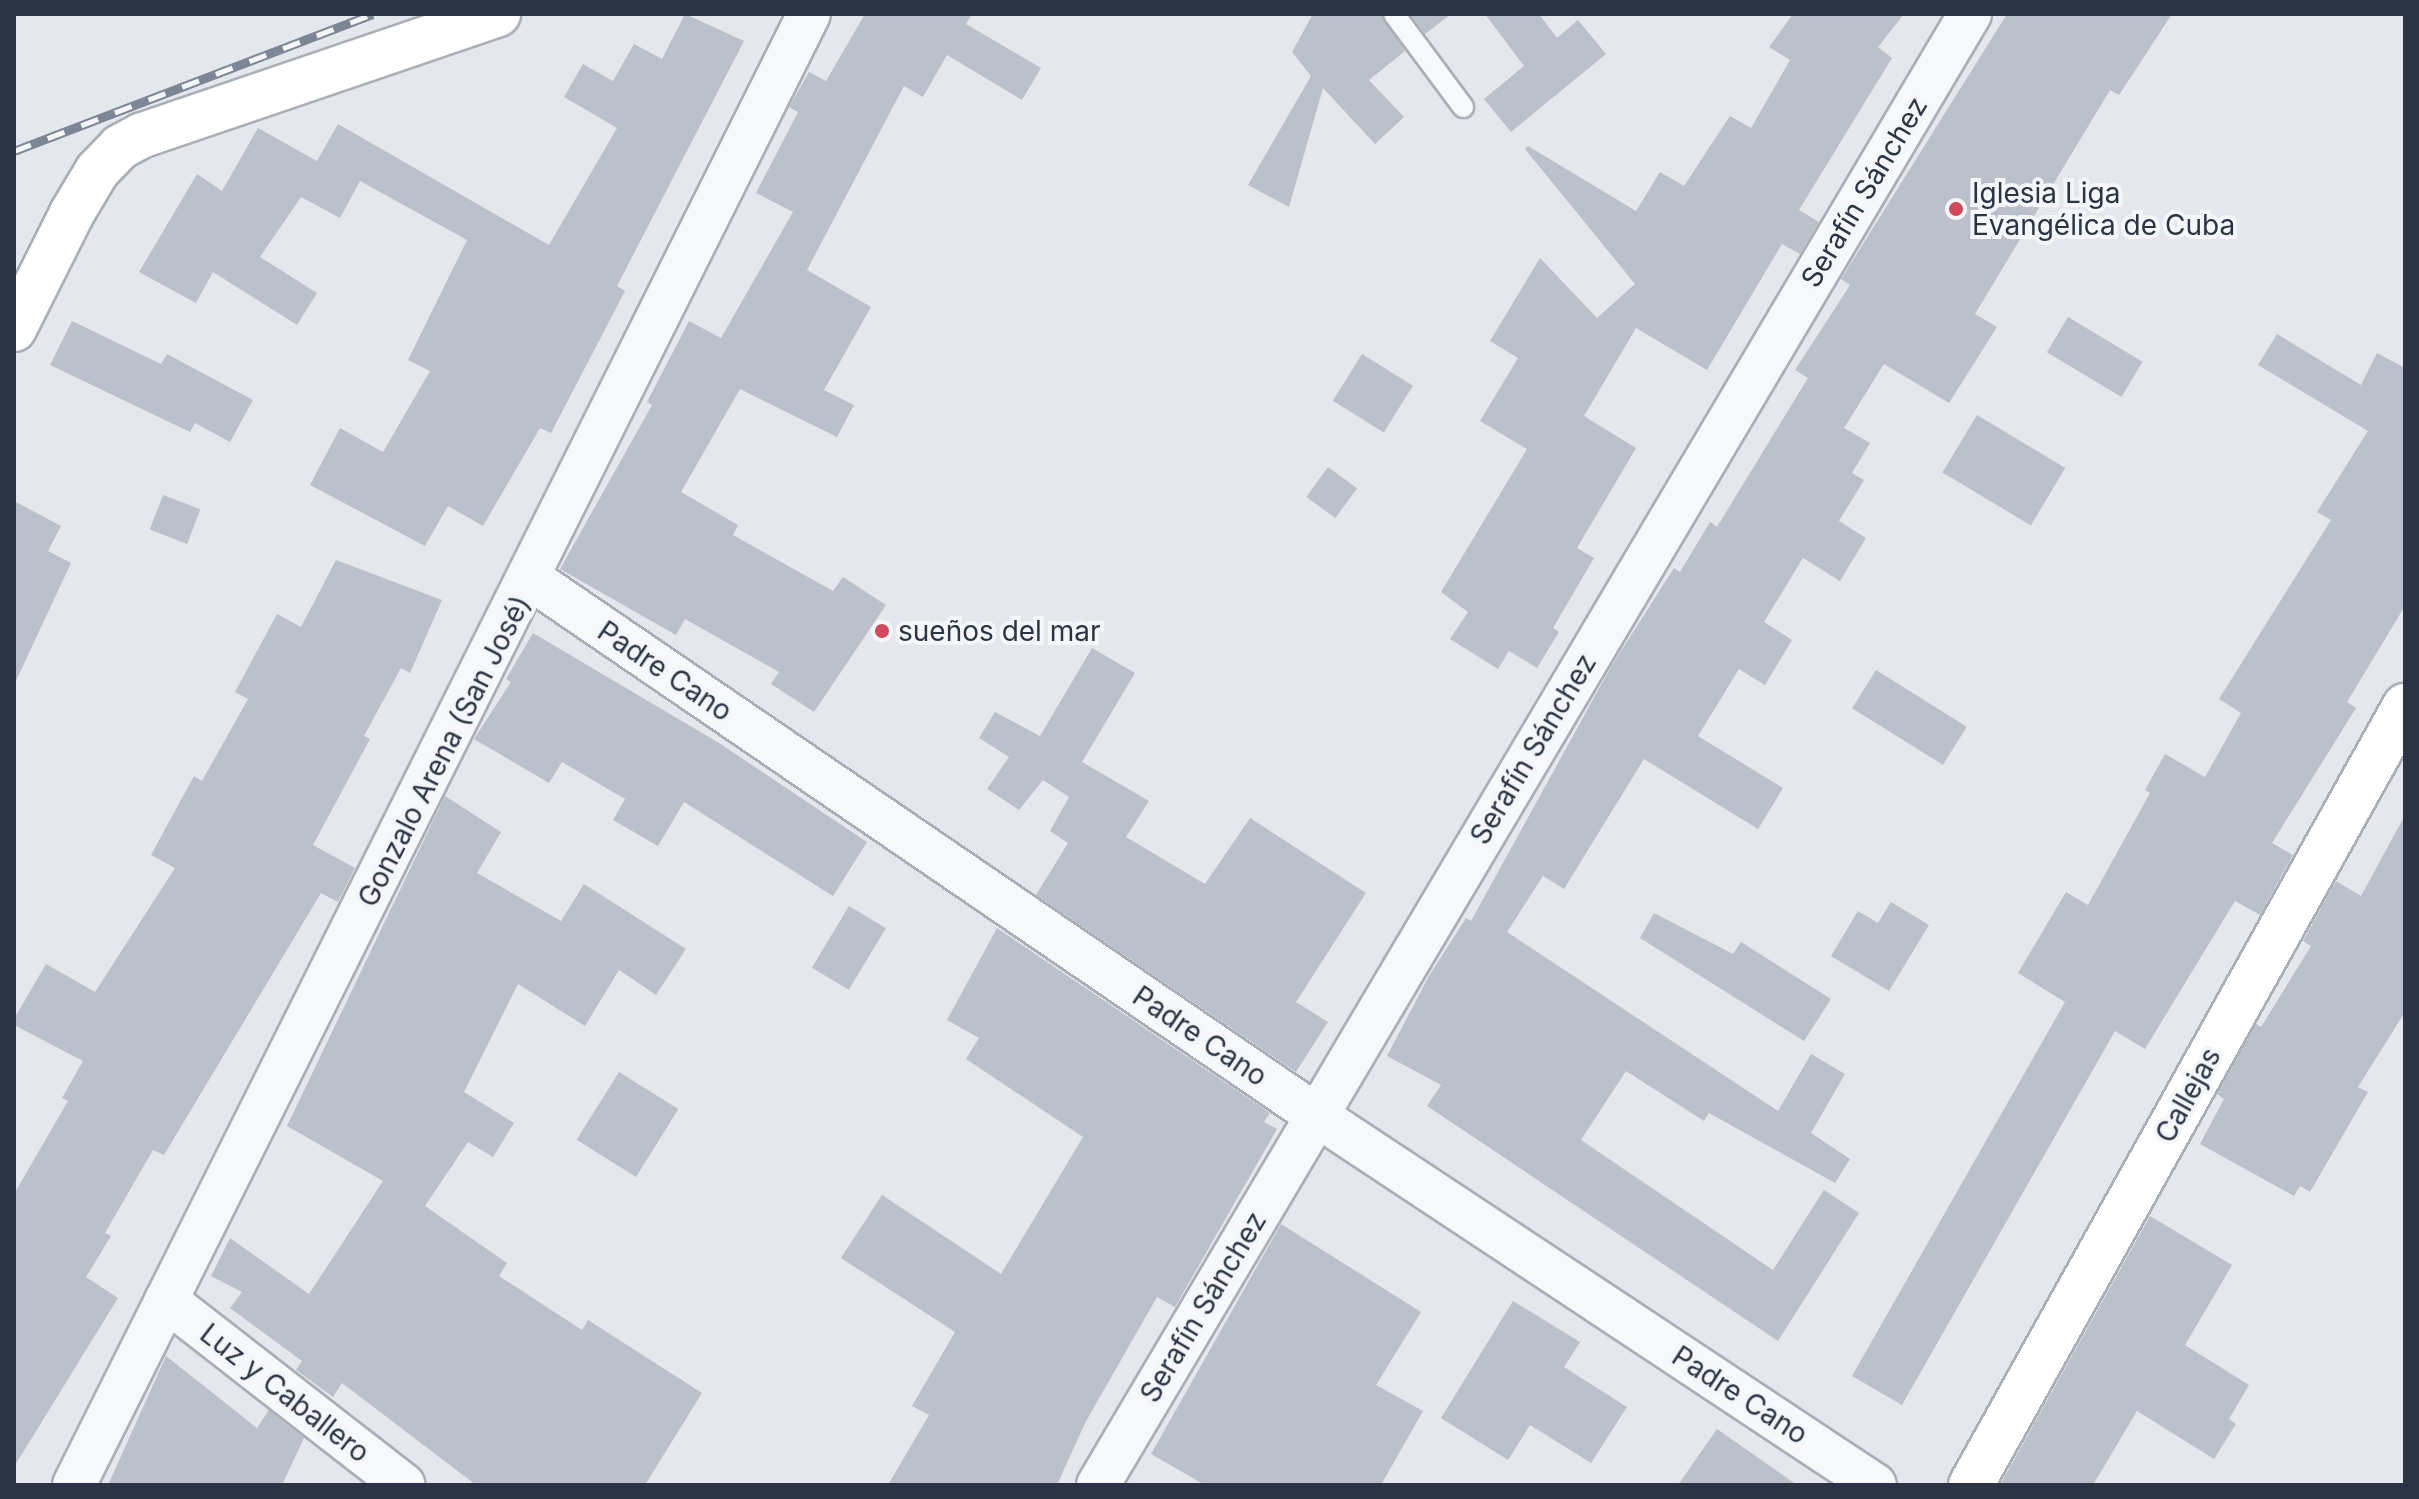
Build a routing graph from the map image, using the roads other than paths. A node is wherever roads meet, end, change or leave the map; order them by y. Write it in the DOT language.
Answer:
graph roads {
  1 [pos="498,14"];
  2 [pos="809,14"];
  3 [pos="1394,14"];
  4 [pos="1970,14"];
  5 [pos="1463,107"];
  6 [pos="14,329"];
  7 [pos="531,579"];
  8 [pos="2405,706"];
  9 [pos="1316,1115"];
  10 [pos="166,1300"];
  11 [pos="74,1485"];
  12 [pos="404,1485"];
  13 [pos="1098,1485"];
  14 [pos="1875,1485"];
  15 [pos="1971,1485"];
  1 -- 6 [label="main road"];
  2 -- 7 [label="street, Gonzalo Arena (San José)"];
  3 -- 5 [label="lane"];
  4 -- 9 [label="street, Serafín Sánchez"];
  7 -- 9 [label="street, Padre Cano"];
  7 -- 10 [label="street, Gonzalo Arena (San José)"];
  8 -- 15 [label="main road, Callejas"];
  9 -- 13 [label="street, Serafín Sánchez"];
  9 -- 14 [label="street, Padre Cano"];
  10 -- 11 [label="street, Gonzalo Arena (San José)"];
  10 -- 12 [label="street, Luz y Caballero"];
}
